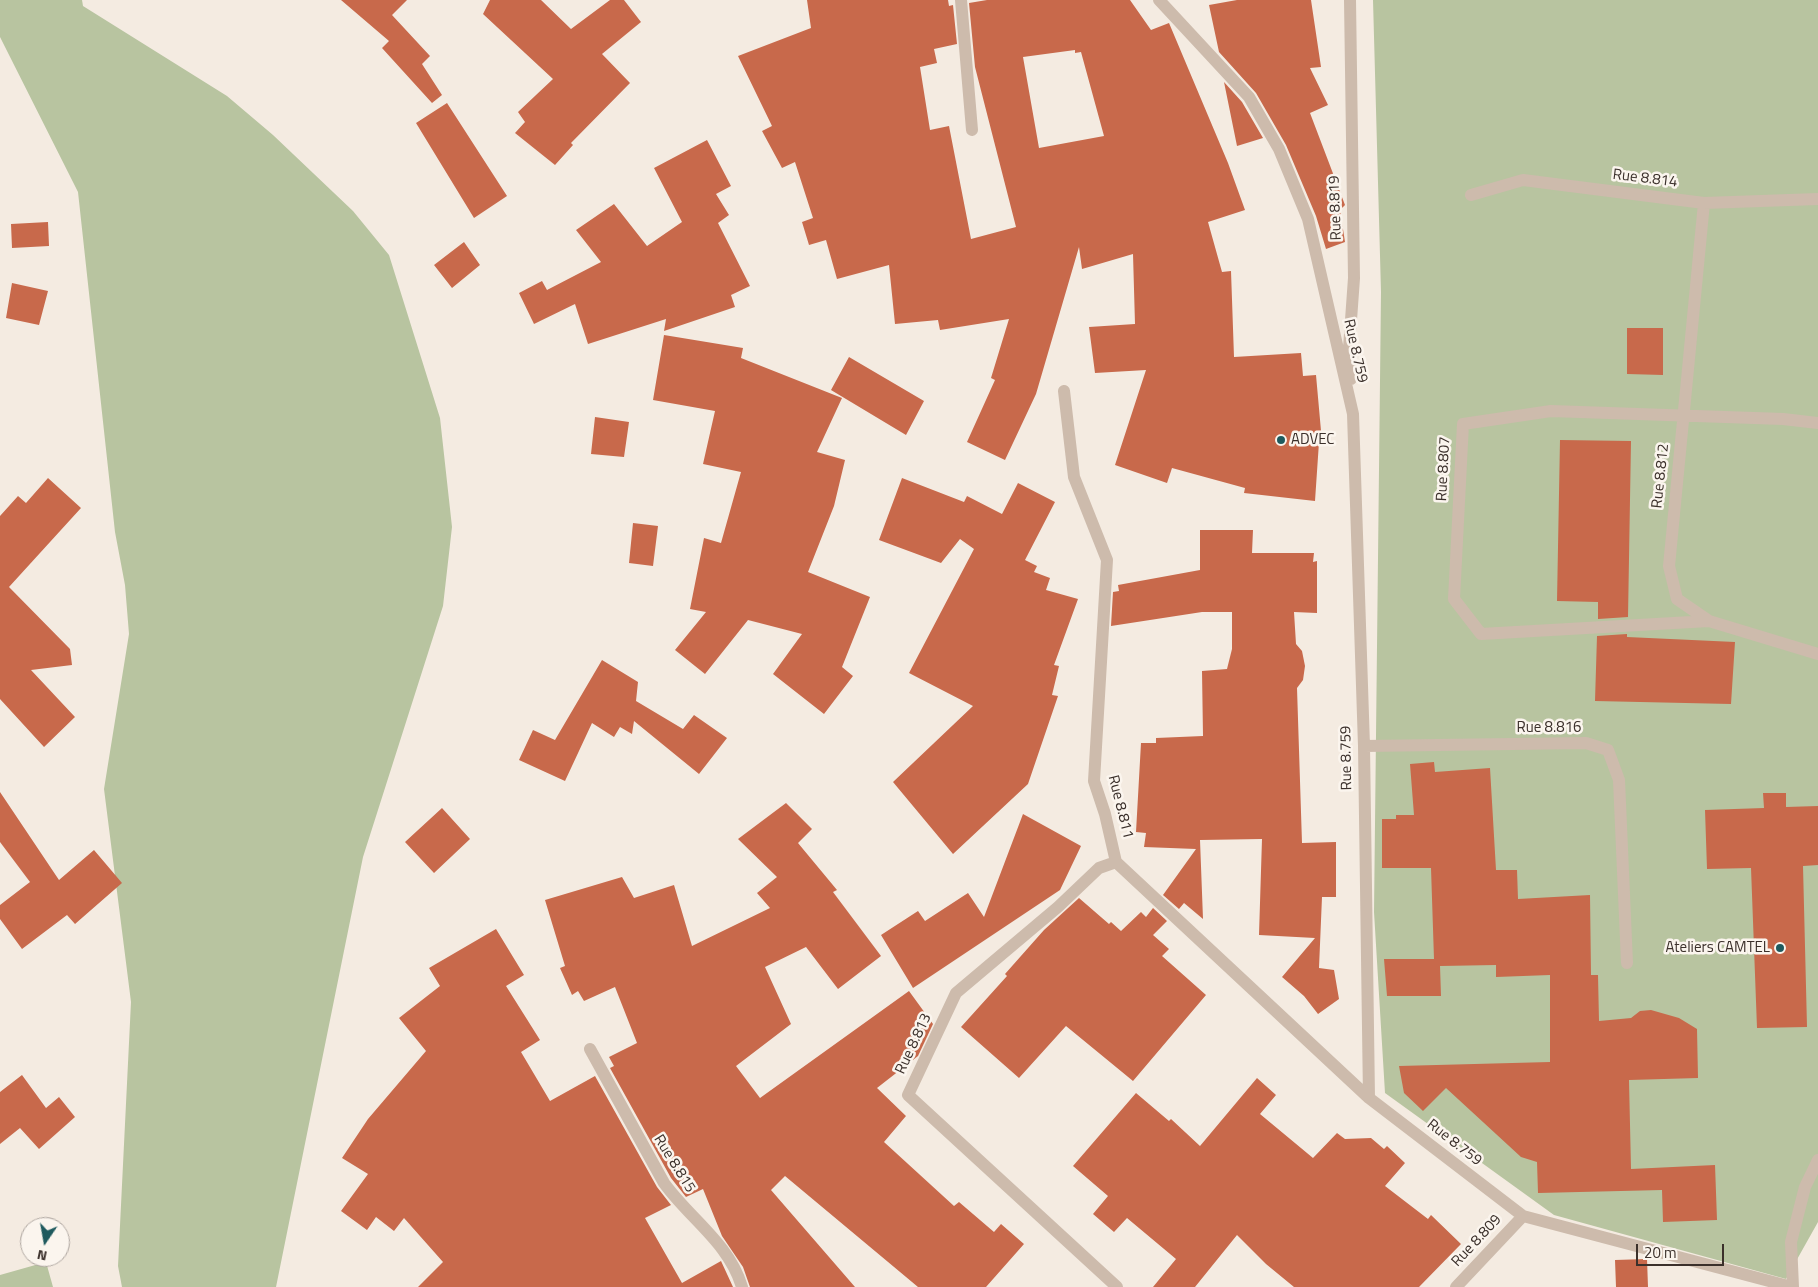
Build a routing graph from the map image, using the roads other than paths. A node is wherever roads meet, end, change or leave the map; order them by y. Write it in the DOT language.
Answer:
graph roads {
  1 [pos="962,0"];
  2 [pos="1159,0"];
  3 [pos="1350,0"];
  4 [pos="972,130"];
  5 [pos="1471,195"];
  6 [pos="1818,199"];
  7 [pos="1704,203"];
  8 [pos="1064,391"];
  9 [pos="1353,414"];
  10 [pos="1683,415"];
  11 [pos="1818,423"];
  12 [pos="1710,621"];
  13 [pos="1818,654"];
  14 [pos="1364,746"];
  15 [pos="1116,862"];
  16 [pos="1627,963"];
  17 [pos="590,1049"];
  18 [pos="1369,1098"];
  19 [pos="1818,1160"];
  20 [pos="1522,1216"];
  21 [pos="742,1287"];
  22 [pos="1117,1287"];
  23 [pos="1456,1287"];
  24 [pos="1792,1287"];
  1 -- 4 [label="street"];
  2 -- 9 [label="street, Rue 8.759"];
  3 -- 9 [label="street, Rue 8.819"];
  5 -- 7 [label="street, Rue 8.814"];
  6 -- 7 [label="street, Rue 8.814"];
  7 -- 10 [label="street, Rue 8.812"];
  8 -- 15 [label="street, Rue 8.811"];
  9 -- 14 [label="street, Rue 8.759"];
  10 -- 11 [label="street, Rue 8.807"];
  10 -- 12 [label="street, Rue 8.812"];
  10 -- 12 [label="street, Rue 8.807"];
  12 -- 13 [label="street, Rue 8.812"];
  14 -- 16 [label="street, Rue 8.816"];
  14 -- 18 [label="street, Rue 8.759"];
  15 -- 18 [label="street, Rue 8.811"];
  15 -- 22 [label="street, Rue 8.813"];
  17 -- 21 [label="street, Rue 8.815"];
  18 -- 20 [label="street, Rue 8.759"];
  19 -- 24 [label="street"];
  20 -- 23 [label="street, Rue 8.809"];
  20 -- 24 [label="street, Rue 8.759"];
}
